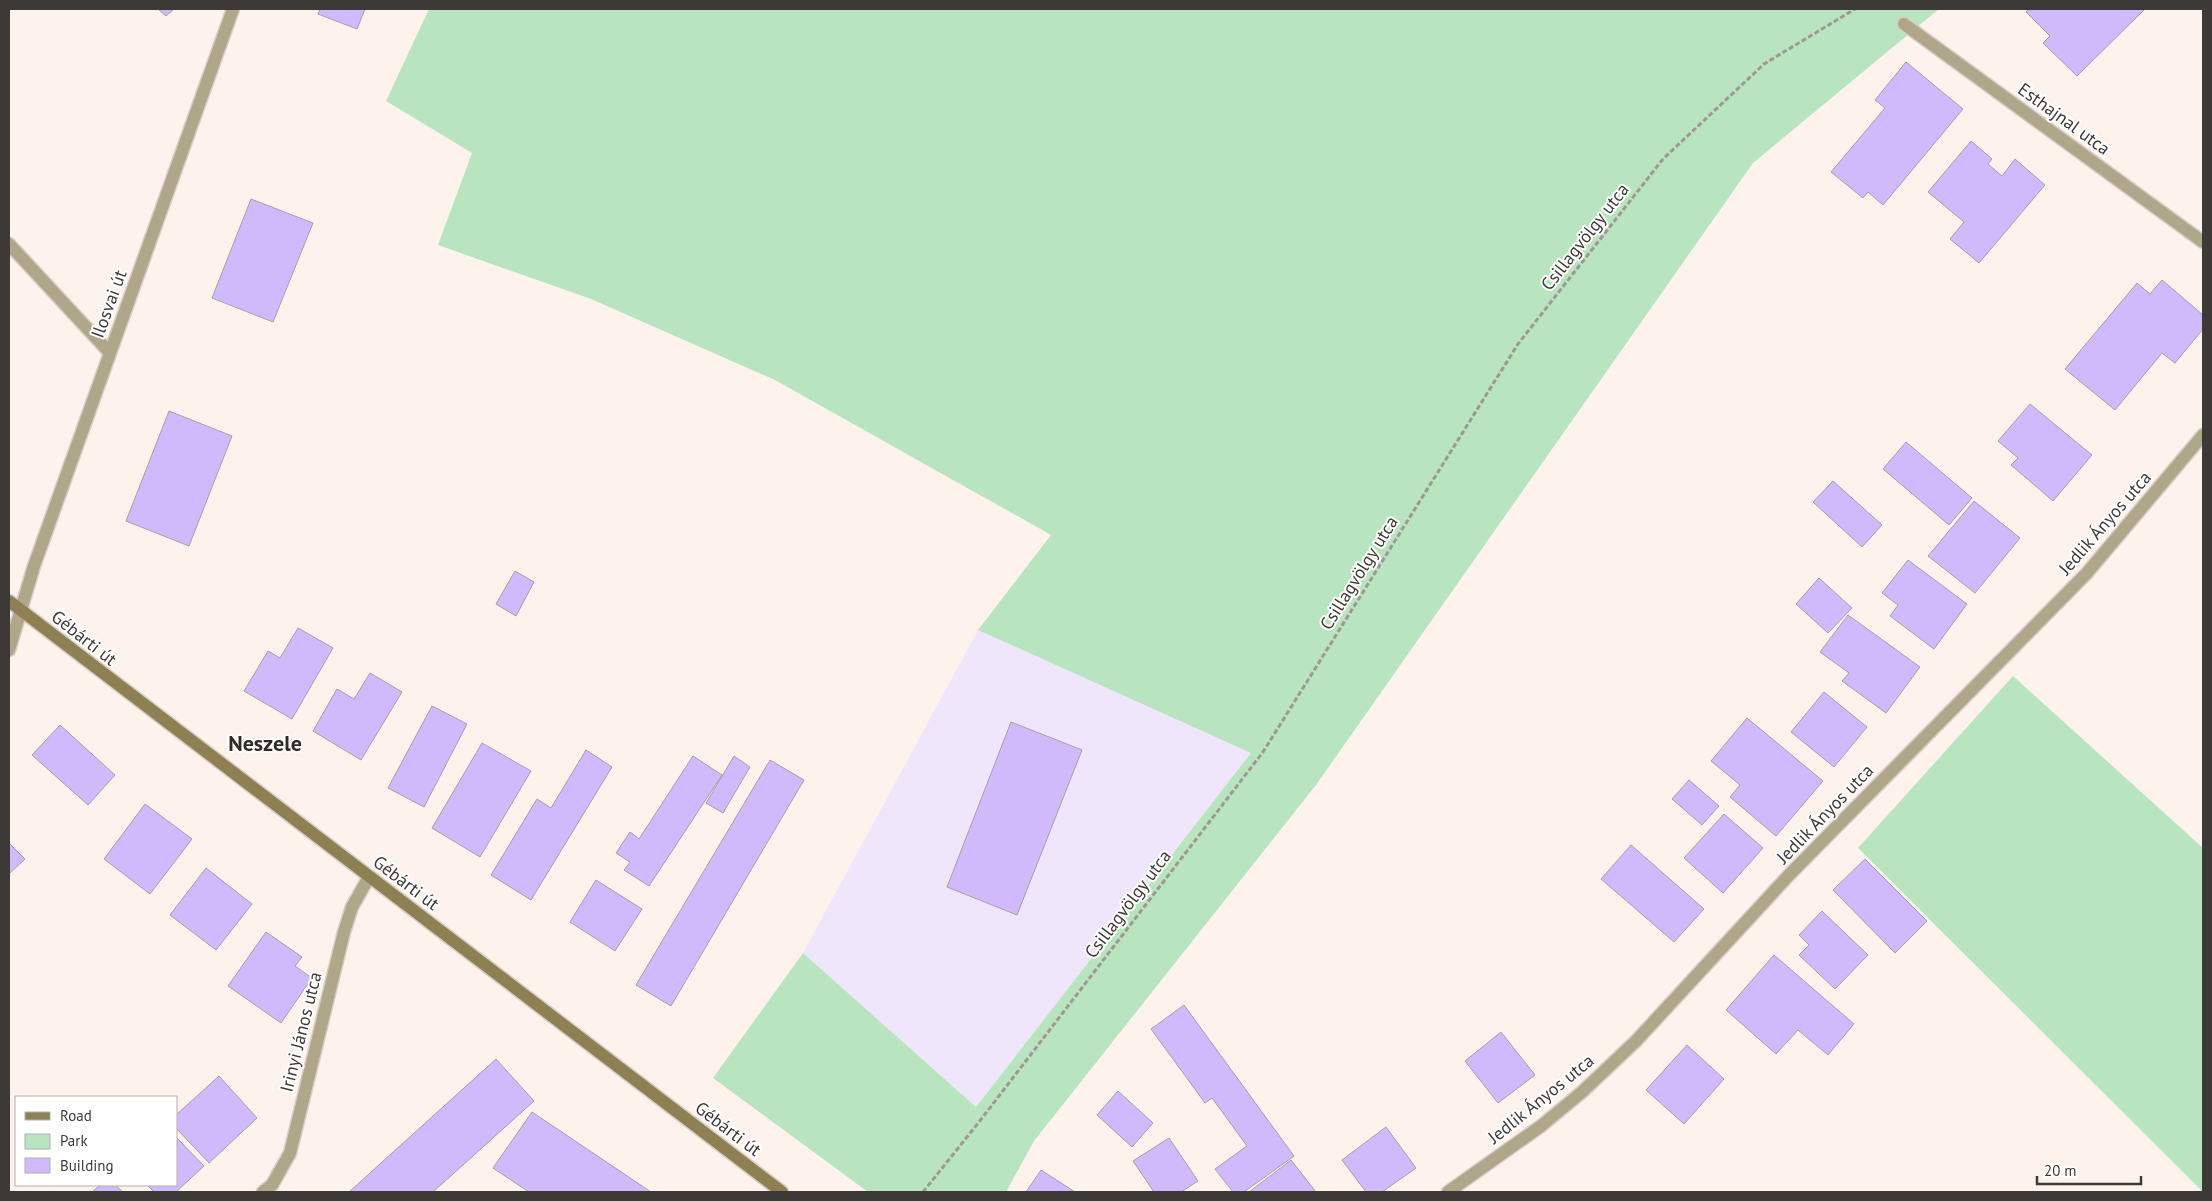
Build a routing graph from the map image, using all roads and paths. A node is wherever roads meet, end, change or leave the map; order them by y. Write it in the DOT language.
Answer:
graph roads {
  1 [pos="233,9"];
  2 [pos="1854,9"];
  3 [pos="1904,24"];
  4 [pos="2203,242"];
  5 [pos="9,244"];
  6 [pos="110,354"];
  7 [pos="2203,435"];
  8 [pos="9,601"];
  9 [pos="22,612"];
  10 [pos="9,650"];
  11 [pos="369,878"];
  12 [pos="272,1190"];
  13 [pos="782,1192"];
  14 [pos="922,1192"];
  15 [pos="1448,1192"];
  1 -- 6 [label="street, Ilosvai út"];
  2 -- 14 [label="path, Csillagvölgy utca"];
  3 -- 4 [label="street, Esthajnal utca"];
  5 -- 6 [label="street"];
  6 -- 9 [label="street, Ilosvai út"];
  7 -- 15 [label="street, Jedlik Ányos utca"];
  8 -- 9 [label="main road, Gébárti út"];
  9 -- 10 [label="street, Ilosvai út"];
  9 -- 11 [label="main road, Gébárti út"];
  11 -- 12 [label="street, Irinyi János utca"];
  11 -- 13 [label="main road, Gébárti út"];
}
